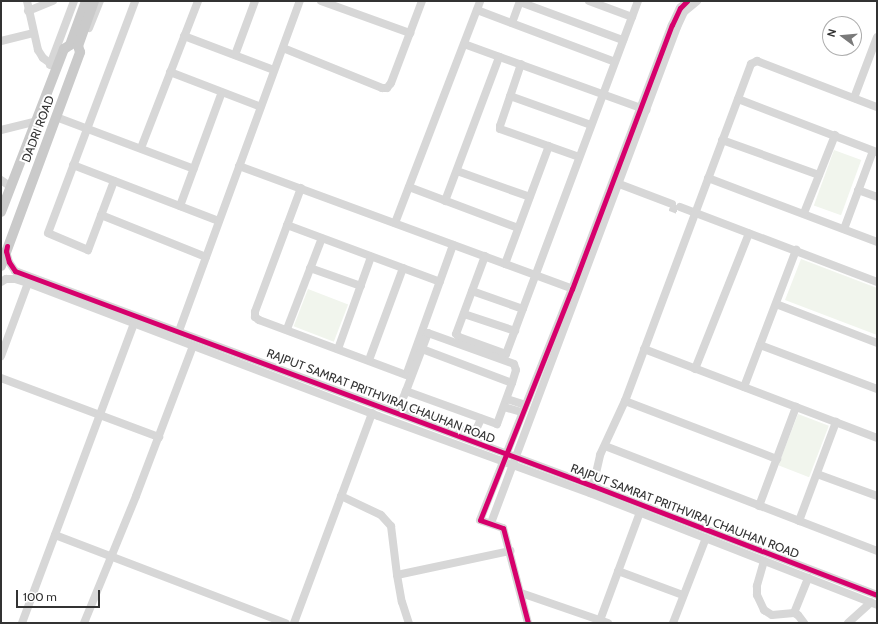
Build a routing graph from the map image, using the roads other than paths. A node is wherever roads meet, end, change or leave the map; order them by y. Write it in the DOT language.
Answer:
graph roads {
  1 [pos="26,1"];
  2 [pos="53,1"];
  3 [pos="74,1"];
  4 [pos="82,1"];
  5 [pos="86,1"];
  6 [pos="94,1"];
  7 [pos="100,1"];
  8 [pos="135,1"];
  9 [pos="198,1"];
  10 [pos="255,1"];
  11 [pos="300,1"];
  12 [pos="321,1"];
  13 [pos="422,1"];
  14 [pos="480,1"];
  15 [pos="520,1"];
  16 [pos="589,1"];
  17 [pos="638,1"];
  18 [pos="687,1"];
  19 [pos="697,1"];
  20 [pos="610,5"];
  21 [pos="680,7"];
  22 [pos="477,10"];
  23 [pos="28,11"];
  24 [pos="632,17"];
  25 [pos="512,23"];
  26 [pos="81,27"];
  27 [pos="33,33"];
  28 [pos="410,33"];
  29 [pos="184,36"];
  30 [pos="877,36"];
  31 [pos="623,40"];
  32 [pos="1,41"];
  33 [pos="464,44"];
  34 [pos="283,48"];
  35 [pos="64,49"];
  36 [pos="80,52"];
  37 [pos="235,56"];
  38 [pos="499,56"];
  39 [pos="874,56"];
  40 [pos="615,62"];
  41 [pos="521,64"];
  42 [pos="54,66"];
  43 [pos="274,70"];
  44 [pos="170,72"];
  45 [pos="222,92"];
  46 [pos="602,94"];
  47 [pos="510,96"];
  48 [pos="854,98"];
  49 [pos="738,99"];
  50 [pos="261,107"];
  51 [pos="877,107"];
  52 [pos="643,109"];
  53 [pos="56,117"];
  54 [pos="37,121"];
  55 [pos="591,125"];
  56 [pos="87,128"];
  57 [pos="1,130"];
  58 [pos="835,135"];
  59 [pos="722,140"];
  60 [pos="549,146"];
  61 [pos="141,148"];
  62 [pos="875,151"];
  63 [pos="579,157"];
  64 [pos="73,165"];
  65 [pos="239,166"];
  66 [pos="194,168"];
  67 [pos="457,170"];
  68 [pos="819,175"];
  69 [pos="708,178"];
  70 [pos="1,180"];
  71 [pos="114,181"];
  72 [pos="615,185"];
  73 [pos="12,186"];
  74 [pos="409,187"];
  75 [pos="301,188"];
  76 [pos="29,190"];
  77 [pos="858,190"];
  78 [pos="530,197"];
  79 [pos="877,197"];
  80 [pos="445,201"];
  81 [pos="180,206"];
  82 [pos="1,212"];
  83 [pos="804,213"];
  84 [pos="101,215"];
  85 [pos="695,215"];
  86 [pos="219,220"];
  87 [pos="395,223"];
  88 [pos="287,225"];
  89 [pos="518,228"];
  90 [pos="844,229"];
  91 [pos="749,233"];
  92 [pos="322,238"];
  93 [pos="877,242"];
  94 [pos="453,245"];
  95 [pos="7,246"];
  96 [pos="796,250"];
  97 [pos="371,256"];
  98 [pos="485,256"];
  99 [pos="206,257"];
  100 [pos="505,264"];
  101 [pos="1,266"];
  102 [pos="310,268"];
  103 [pos="403,268"];
  104 [pos="536,275"];
  105 [pos="1,282"];
  106 [pos="440,282"];
  107 [pos="877,282"];
  108 [pos="28,283"];
  109 [pos="361,286"];
  110 [pos="575,290"];
  111 [pos="472,292"];
  112 [pos="776,304"];
  113 [pos="523,309"];
  114 [pos="464,314"];
  115 [pos="134,323"];
  116 [pos="287,329"];
  117 [pos="179,331"];
  118 [pos="515,331"];
  119 [pos="877,343"];
  120 [pos="760,345"];
  121 [pos="193,346"];
  122 [pos="338,349"];
  123 [pos="422,349"];
  124 [pos="644,349"];
  125 [pos="1,356"];
  126 [pos="369,360"];
  127 [pos="695,369"];
  128 [pos="406,375"];
  129 [pos="1,378"];
  130 [pos="512,383"];
  131 [pos="744,388"];
  132 [pos="877,389"];
  133 [pos="406,391"];
  134 [pos="624,401"];
  135 [pos="505,403"];
  136 [pos="796,407"];
  137 [pos="523,409"];
  138 [pos="393,411"];
  139 [pos="372,413"];
  140 [pos="100,415"];
  141 [pos="481,419"];
  142 [pos="836,422"];
  143 [pos="159,437"];
  144 [pos="877,438"];
  145 [pos="605,447"];
  146 [pos="504,457"];
  147 [pos="777,458"];
  148 [pos="514,461"];
  149 [pos="817,474"];
  150 [pos="592,486"];
  151 [pos="341,496"];
  152 [pos="877,496"];
  153 [pos="759,506"];
  154 [pos="640,512"];
  155 [pos="799,521"];
  156 [pos="491,523"];
  157 [pos="55,535"];
  158 [pos="706,538"];
  159 [pos="510,551"];
  160 [pos="877,551"];
  161 [pos="111,555"];
  162 [pos="764,561"];
  163 [pos="618,571"];
  164 [pos="397,575"];
  165 [pos="808,578"];
  166 [pos="521,593"];
  167 [pos="684,595"];
  168 [pos="877,595"];
  169 [pos="874,603"];
  170 [pos="794,613"];
  171 [pos="602,622"];
  172 [pos="22,623"];
  173 [pos="84,623"];
  174 [pos="286,623"];
  175 [pos="294,623"];
  176 [pos="409,623"];
  177 [pos="528,623"];
  178 [pos="673,623"];
  179 [pos="804,623"];
  180 [pos="848,623"];
  1 -- 23 [label="street"];
  2 -- 23 [label="street"];
  3 -- 42 [label="street"];
  4 -- 35 [label="street, DADRI ROAD"];
  5 -- 26 [label="main road"];
  6 -- 26 [label="main road"];
  7 -- 36 [label="street, DADRI ROAD"];
  8 -- 56 [label="street"];
  9 -- 29 [label="street"];
  10 -- 37 [label="street"];
  11 -- 34 [label="street"];
  12 -- 28 [label="street"];
  13 -- 28 [label="street"];
  14 -- 22 [label="street"];
  15 -- 25 [label="street"];
  15 -- 31 [label="street"];
  16 -- 20 [label="street"];
  17 -- 24 [label="street"];
  18 -- 21 [label="street"];
  19 -- 21 [label="street"];
  20 -- 24 [label="street"];
  21 -- 52 [label="street"];
  22 -- 25 [label="street"];
  22 -- 33 [label="street"];
  23 -- 27 [label="street"];
  24 -- 31 [label="street"];
  25 -- 40 [label="street"];
  26 -- 35 [label="main road"];
  26 -- 36 [label="main road"];
  27 -- 32 [label="street"];
  27 -- 42 [label="street"];
  28 -- 34 [label="street"];
  29 -- 37 [label="street"];
  29 -- 44 [label="street"];
  30 -- 39 [label="street"];
  31 -- 40 [label="street"];
  33 -- 38 [label="street"];
  33 -- 74 [label="street"];
  34 -- 43 [label="street"];
  35 -- 42 [label="main road, DADRI ROAD"];
  36 -- 53 [label="main road, DADRI ROAD"];
  37 -- 43 [label="street"];
  38 -- 41 [label="street"];
  38 -- 67 [label="street"];
  39 -- 48 [label="street"];
  40 -- 46 [label="street"];
  41 -- 46 [label="street"];
  41 -- 47 [label="street"];
  42 -- 54 [label="main road, DADRI ROAD"];
  43 -- 50 [label="street"];
  44 -- 45 [label="street"];
  44 -- 61 [label="street"];
  45 -- 50 [label="street"];
  45 -- 66 [label="street"];
  46 -- 52 [label="street"];
  46 -- 55 [label="street"];
  47 -- 55 [label="street"];
  47 -- 60 [label="street"];
  48 -- 49 [label="street"];
  48 -- 51 [label="street"];
  49 -- 58 [label="street"];
  49 -- 59 [label="street"];
  50 -- 65 [label="street"];
  52 -- 72 [label="street"];
  53 -- 56 [label="street"];
  53 -- 76 [label="main road, DADRI ROAD"];
  54 -- 57 [label="street"];
  54 -- 73 [label="main road, DADRI ROAD"];
  55 -- 63 [label="street"];
  56 -- 61 [label="street"];
  56 -- 64 [label="street"];
  58 -- 62 [label="street"];
  58 -- 68 [label="street"];
  59 -- 68 [label="street"];
  59 -- 69 [label="street"];
  60 -- 63 [label="street"];
  60 -- 78 [label="street"];
  61 -- 66 [label="street"];
  62 -- 77 [label="street"];
  63 -- 104 [label="street"];
  64 -- 71 [label="street"];
  64 -- 84 [label="street"];
  65 -- 75 [label="street"];
  65 -- 86 [label="street"];
  66 -- 81 [label="street"];
  67 -- 78 [label="street"];
  67 -- 80 [label="street"];
  68 -- 83 [label="street"];
  69 -- 83 [label="street"];
  69 -- 85 [label="street"];
  70 -- 73 [label="street"];
  71 -- 81 [label="street"];
  71 -- 84 [label="street"];
  72 -- 85 [label="street"];
  72 -- 110 [label="street"];
  73 -- 76 [label="main road"];
  73 -- 82 [label="main road, DADRI ROAD"];
  74 -- 80 [label="street"];
  74 -- 87 [label="street"];
  75 -- 87 [label="street"];
  75 -- 88 [label="street"];
  76 -- 95 [label="main road, DADRI ROAD"];
  77 -- 79 [label="street"];
  77 -- 90 [label="street"];
  78 -- 89 [label="street"];
  80 -- 89 [label="street"];
  81 -- 86 [label="street"];
  83 -- 90 [label="street"];
  84 -- 99 [label="street"];
  85 -- 91 [label="street"];
  85 -- 124 [label="street"];
  86 -- 99 [label="street"];
  87 -- 94 [label="street"];
  88 -- 92 [label="street"];
  88 -- 116 [label="street"];
  89 -- 100 [label="street"];
  90 -- 93 [label="street"];
  91 -- 96 [label="street"];
  91 -- 127 [label="street"];
  92 -- 97 [label="street"];
  92 -- 102 [label="street"];
  94 -- 98 [label="street"];
  94 -- 106 [label="street"];
  95 -- 101 [label="main road, DADRI ROAD"];
  95 -- 117 [label="street, RAJPUT SAMRAT PRITHVIRAJ CHAUHAN ROAD"];
  96 -- 107 [label="street"];
  96 -- 112 [label="street"];
  97 -- 103 [label="street"];
  97 -- 109 [label="street"];
  98 -- 100 [label="street"];
  98 -- 111 [label="street"];
  99 -- 117 [label="street"];
  100 -- 104 [label="street"];
  102 -- 109 [label="street"];
  102 -- 116 [label="street"];
  103 -- 106 [label="street"];
  103 -- 126 [label="street"];
  104 -- 110 [label="street"];
  104 -- 113 [label="street"];
  105 -- 108 [label="street, RAJPUT SAMRAT PRITHVIRAJ CHAUHAN ROAD"];
  106 -- 128 [label="street"];
  108 -- 115 [label="street, RAJPUT SAMRAT PRITHVIRAJ CHAUHAN ROAD"];
  108 -- 125 [label="street"];
  109 -- 122 [label="street"];
  110 -- 137 [label="street"];
  110 -- 148 [label="street"];
  111 -- 113 [label="street"];
  111 -- 114 [label="street"];
  112 -- 119 [label="street"];
  112 -- 120 [label="street"];
  113 -- 118 [label="street"];
  114 -- 118 [label="street"];
  114 -- 118 [label="street"];
  115 -- 121 [label="street, RAJPUT SAMRAT PRITHVIRAJ CHAUHAN ROAD"];
  115 -- 140 [label="street"];
  116 -- 122 [label="street"];
  117 -- 138 [label="street, RAJPUT SAMRAT PRITHVIRAJ CHAUHAN ROAD"];
  120 -- 131 [label="street"];
  120 -- 132 [label="street"];
  121 -- 139 [label="street, RAJPUT SAMRAT PRITHVIRAJ CHAUHAN ROAD"];
  121 -- 143 [label="street"];
  122 -- 126 [label="street"];
  123 -- 130 [label="street"];
  123 -- 130 [label="street"];
  123 -- 133 [label="street"];
  124 -- 127 [label="street"];
  124 -- 134 [label="street"];
  126 -- 128 [label="street"];
  127 -- 131 [label="street"];
  128 -- 138 [label="street"];
  129 -- 140 [label="street"];
  130 -- 135 [label="street"];
  131 -- 136 [label="street"];
  133 -- 141 [label="street"];
  133 -- 141 [label="street"];
  134 -- 145 [label="street"];
  134 -- 147 [label="street"];
  135 -- 137 [label="street"];
  135 -- 141 [label="street"];
  136 -- 142 [label="street"];
  136 -- 147 [label="street"];
  137 -- 146 [label="street"];
  138 -- 146 [label="street, RAJPUT SAMRAT PRITHVIRAJ CHAUHAN ROAD"];
  139 -- 146 [label="street, RAJPUT SAMRAT PRITHVIRAJ CHAUHAN ROAD"];
  139 -- 151 [label="street"];
  140 -- 143 [label="street"];
  140 -- 157 [label="street"];
  142 -- 144 [label="street"];
  142 -- 149 [label="street"];
  143 -- 161 [label="street"];
  145 -- 150 [label="street"];
  145 -- 153 [label="street"];
  146 -- 148 [label="street, RAJPUT SAMRAT PRITHVIRAJ CHAUHAN ROAD"];
  146 -- 156 [label="street"];
  147 -- 153 [label="street"];
  148 -- 150 [label="street, RAJPUT SAMRAT PRITHVIRAJ CHAUHAN ROAD"];
  148 -- 154 [label="street, RAJPUT SAMRAT PRITHVIRAJ CHAUHAN ROAD"];
  148 -- 156 [label="street"];
  149 -- 152 [label="street"];
  149 -- 155 [label="street"];
  150 -- 168 [label="street, RAJPUT SAMRAT PRITHVIRAJ CHAUHAN ROAD"];
  151 -- 164 [label="street"];
  151 -- 175 [label="street"];
  153 -- 155 [label="street"];
  154 -- 158 [label="street, RAJPUT SAMRAT PRITHVIRAJ CHAUHAN ROAD"];
  154 -- 163 [label="street"];
  155 -- 160 [label="street"];
  156 -- 159 [label="street"];
  157 -- 161 [label="street"];
  157 -- 172 [label="street"];
  158 -- 162 [label="street, RAJPUT SAMRAT PRITHVIRAJ CHAUHAN ROAD"];
  158 -- 167 [label="street"];
  159 -- 164 [label="street"];
  159 -- 166 [label="street"];
  161 -- 173 [label="street"];
  161 -- 174 [label="street"];
  162 -- 165 [label="street, RAJPUT SAMRAT PRITHVIRAJ CHAUHAN ROAD"];
  162 -- 170 [label="street"];
  163 -- 167 [label="street"];
  163 -- 171 [label="street"];
  164 -- 176 [label="street"];
  165 -- 169 [label="street, RAJPUT SAMRAT PRITHVIRAJ CHAUHAN ROAD"];
  165 -- 170 [label="street"];
  166 -- 171 [label="street"];
  166 -- 177 [label="street"];
  167 -- 178 [label="street"];
  169 -- 180 [label="street"];
  170 -- 179 [label="street"];
}
